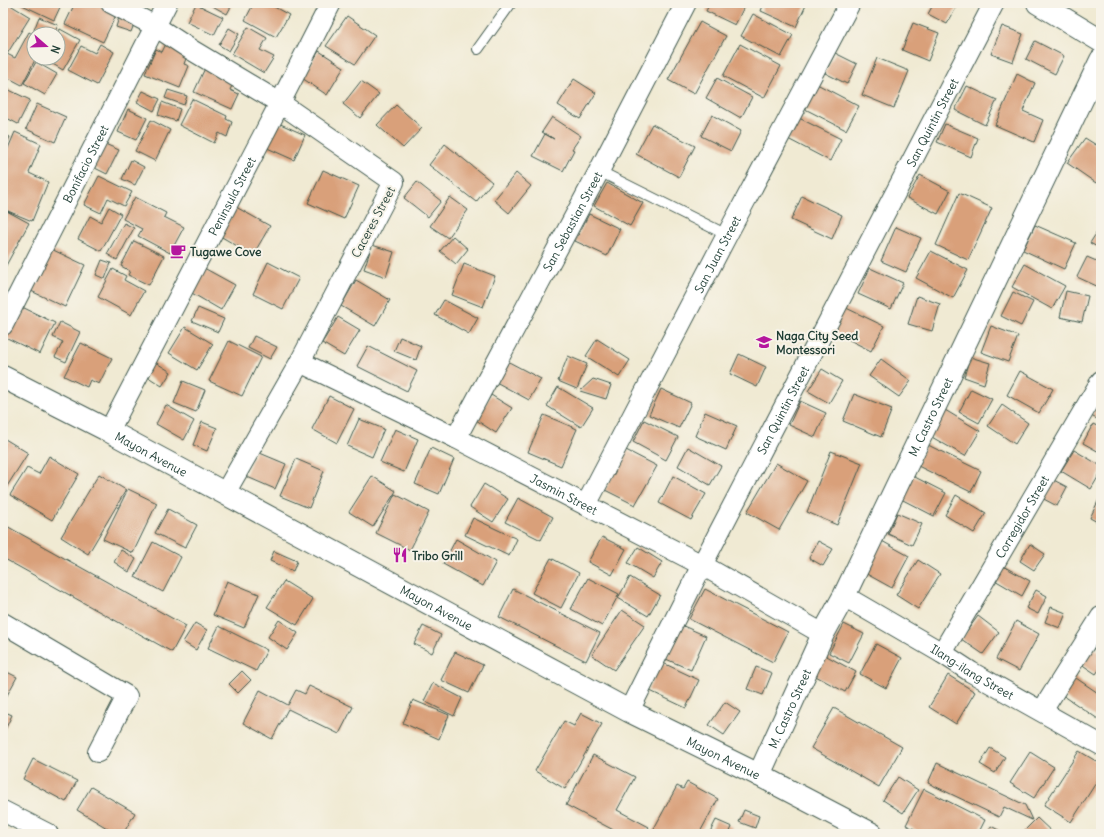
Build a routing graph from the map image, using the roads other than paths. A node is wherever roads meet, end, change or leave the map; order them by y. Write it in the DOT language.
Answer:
graph roads {
  1 [pos="111,3"];
  2 [pos="167,3"];
  3 [pos="331,3"];
  4 [pos="510,3"];
  5 [pos="686,3"];
  6 [pos="850,3"];
  7 [pos="994,3"];
  8 [pos="1038,3"];
  9 [pos="155,26"];
  10 [pos="1101,42"];
  11 [pos="478,49"];
  12 [pos="1101,60"];
  13 [pos="280,104"];
  14 [pos="599,171"];
  15 [pos="727,235"];
  16 [pos="3,325"];
  17 [pos="300,362"];
  18 [pos="3,377"];
  19 [pos="1101,380"];
  20 [pos="109,431"];
  21 [pos="456,438"];
  22 [pos="225,493"];
  23 [pos="586,505"];
  24 [pos="702,565"];
  25 [pos="844,596"];
  26 [pos="1101,618"];
  27 [pos="3,623"];
  28 [pos="823,634"];
  29 [pos="942,653"];
  30 [pos="628,711"];
  31 [pos="1042,711"];
  32 [pos="1101,745"];
  33 [pos="98,752"];
  34 [pos="759,775"];
  35 [pos="3,810"];
  36 [pos="48,834"];
  37 [pos="872,834"];
  1 -- 9 [label="street, Caceres Street"];
  2 -- 9 [label="street, Bonifacio Street"];
  3 -- 13 [label="street, Peninsula Street"];
  4 -- 11 [label="lane"];
  5 -- 14 [label="street, San Sebastian Street"];
  6 -- 15 [label="street, San Juan Street"];
  7 -- 24 [label="street, San Quintin Street"];
  8 -- 10 [label="street"];
  9 -- 13 [label="street, Caceres Street"];
  9 -- 16 [label="street, Bonifacio Street"];
  12 -- 25 [label="street, M. Castro Street"];
  13 -- 17 [label="street, Caceres Street"];
  13 -- 20 [label="street, Peninsula Street"];
  14 -- 15 [label="lane"];
  14 -- 21 [label="street, San Sebastian Street"];
  15 -- 23 [label="street, San Juan Street"];
  17 -- 21 [label="street, Jasmin Street"];
  17 -- 22 [label="street, Caceres Street"];
  18 -- 20 [label="street, Mayon Avenue"];
  19 -- 29 [label="street, Corregidor Street"];
  20 -- 22 [label="street, Mayon Avenue"];
  21 -- 23 [label="street, Jasmin Street"];
  22 -- 30 [label="street, Mayon Avenue"];
  23 -- 24 [label="street, Jasmin Street"];
  24 -- 28 [label="street, Jasmin Street"];
  24 -- 30 [label="street, San Quintin Street"];
  25 -- 28 [label="street, M. Castro Street"];
  25 -- 29 [label="street, Ilang-ilang Street"];
  26 -- 31 [label="street"];
  27 -- 33 [label="street"];
  28 -- 34 [label="street, M. Castro Street"];
  29 -- 31 [label="street, Ilang-ilang Street"];
  30 -- 34 [label="street, Mayon Avenue"];
  31 -- 32 [label="street, Ilang-ilang Street"];
  34 -- 37 [label="street, Mayon Avenue"];
  35 -- 36 [label="street"];
}
